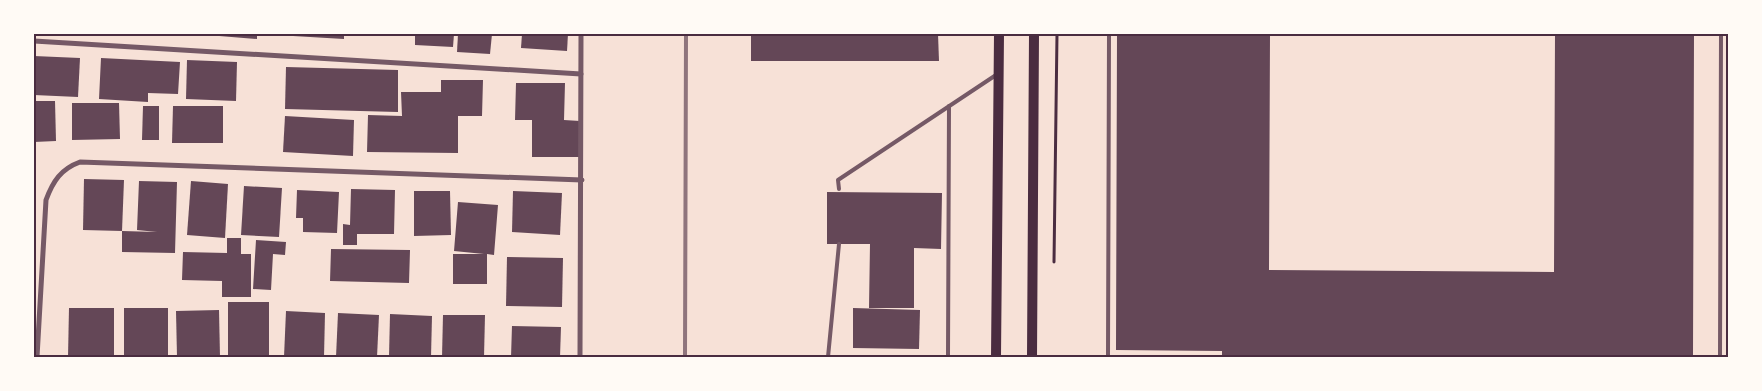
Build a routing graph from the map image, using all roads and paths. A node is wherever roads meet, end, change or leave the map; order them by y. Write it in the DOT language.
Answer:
graph roads {
  1 [pos="581,34"];
  2 [pos="999,34"];
  3 [pos="1034,34"];
  4 [pos="1057,34"];
  5 [pos="1108,34"];
  6 [pos="1720,34"];
  7 [pos="34,41"];
  8 [pos="581,74"];
  9 [pos="998,74"];
  10 [pos="949,106"];
  11 [pos="582,180"];
  12 [pos="838,189"];
  13 [pos="839,244"];
  14 [pos="1054,269"];
  15 [pos="37,357"];
  16 [pos="580,357"];
  17 [pos="828,357"];
  18 [pos="948,357"];
  19 [pos="996,357"];
  20 [pos="1032,357"];
  21 [pos="1108,357"];
  22 [pos="1720,357"];
  1 -- 8 [label="street"];
  2 -- 9 [label="main road"];
  3 -- 20 [label="main road"];
  4 -- 14 [label="path"];
  5 -- 21 [label="lane"];
  6 -- 22 [label="lane"];
  7 -- 8 [label="street"];
  8 -- 11 [label="street"];
  9 -- 10 [label="lane"];
  9 -- 19 [label="main road"];
  10 -- 12 [label="lane"];
  10 -- 18 [label="lane"];
  11 -- 15 [label="street"];
  11 -- 16 [label="street"];
  13 -- 17 [label="lane"];
}
